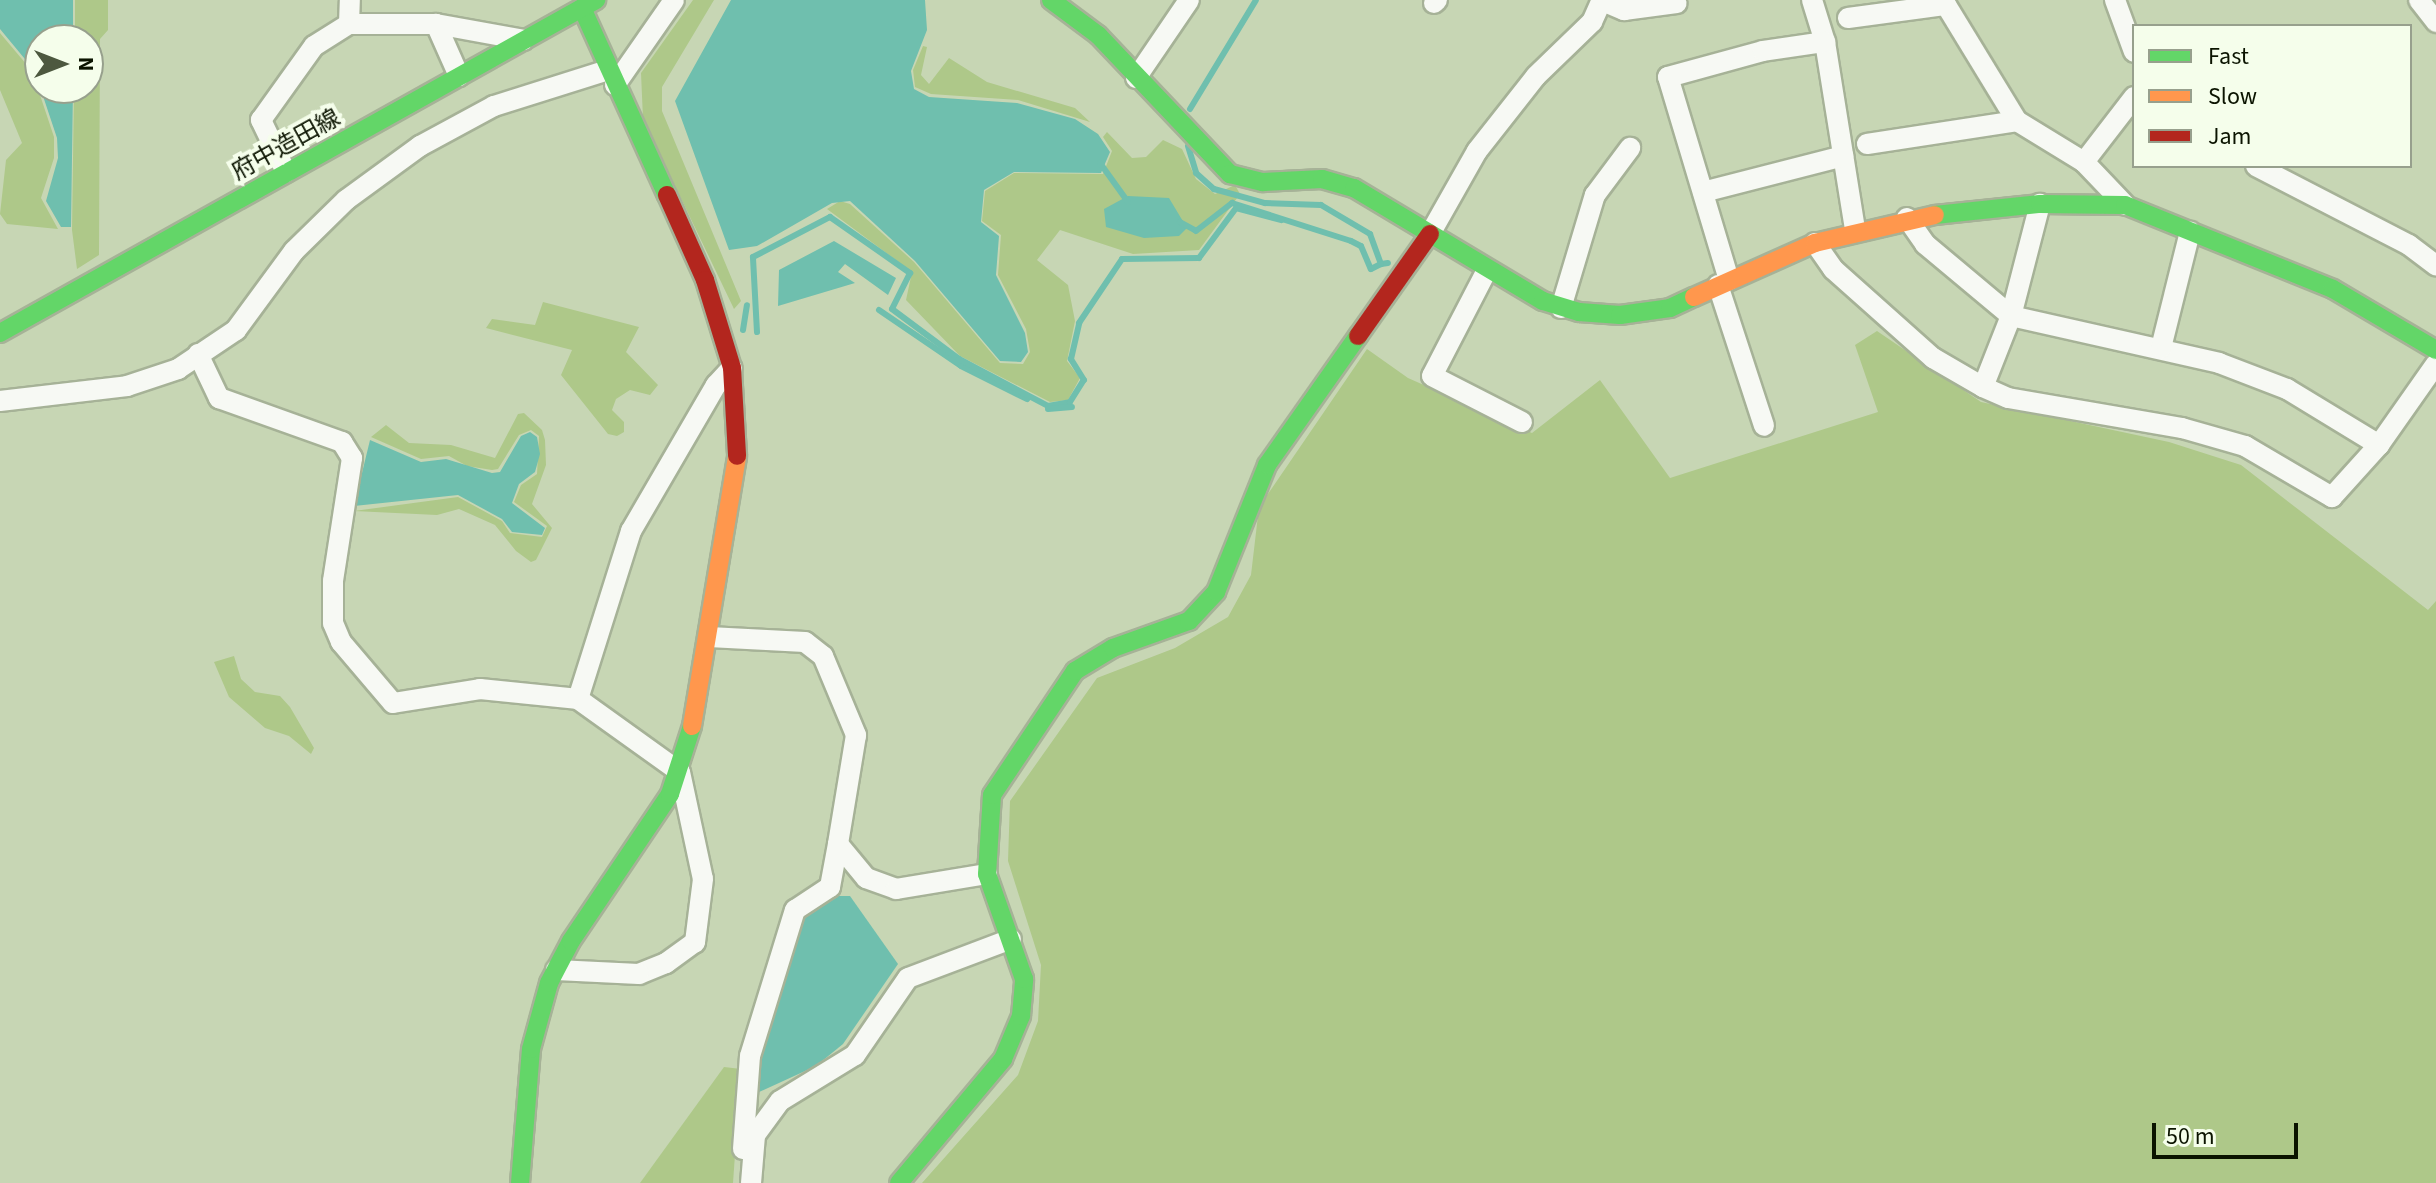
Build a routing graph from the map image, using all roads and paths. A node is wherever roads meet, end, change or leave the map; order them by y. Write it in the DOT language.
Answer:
graph roads {
  1 [pos="350,0"];
  2 [pos="674,0"];
  3 [pos="1051,0"];
  4 [pos="1189,0"];
  5 [pos="1812,0"];
  6 [pos="2115,0"];
  7 [pos="2419,0"];
  8 [pos="1603,1"];
  9 [pos="1945,2"];
  10 [pos="1677,3"];
  11 [pos="589,4"];
  12 [pos="1848,18"];
  13 [pos="2436,22"];
  14 [pos="349,24"];
  15 [pos="436,24"];
  16 [pos="524,40"];
  17 [pos="1825,42"];
  18 [pos="2132,47"];
  19 [pos="459,76"];
  20 [pos="611,78"];
  21 [pos="1136,78"];
  22 [pos="2132,100"];
  23 [pos="2017,121"];
  24 [pos="1867,144"];
  25 [pos="1630,148"];
  26 [pos="1843,156"];
  27 [pos="2084,162"];
  28 [pos="2260,168"];
  29 [pos="286,172"];
  30 [pos="1703,192"];
  31 [pos="2040,204"];
  32 [pos="2125,205"];
  33 [pos="1907,218"];
  34 [pos="1855,229"];
  35 [pos="2190,232"];
  36 [pos="1430,234"];
  37 [pos="1815,243"];
  38 [pos="2436,265"];
  39 [pos="1487,270"];
  40 [pos="1723,282"];
  41 [pos="1561,308"];
  42 [pos="2011,316"];
  43 [pos="0,333"];
  44 [pos="2161,348"];
  45 [pos="2436,350"];
  46 [pos="198,354"];
  47 [pos="2436,364"];
  48 [pos="732,368"];
  49 [pos="1983,387"];
  50 [pos="0,401"];
  51 [pos="1522,422"];
  52 [pos="1764,426"];
  53 [pos="2379,445"];
  54 [pos="709,637"];
  55 [pos="578,699"];
  56 [pos="680,772"];
  57 [pos="838,844"];
  58 [pos="987,874"];
  59 [pos="1011,939"];
  60 [pos="556,970"];
  61 [pos="520,1183"];
  62 [pos="740,1183"];
  63 [pos="751,1183"];
  64 [pos="899,1183"];
  1 -- 14 [label="street"];
  2 -- 20 [label="street"];
  3 -- 21 [label="street"];
  4 -- 21 [label="street"];
  5 -- 17 [label="street"];
  6 -- 18 [label="street"];
  7 -- 13 [label="street"];
  8 -- 10 [label="street"];
  8 -- 36 [label="street"];
  9 -- 12 [label="street"];
  9 -- 23 [label="street"];
  11 -- 16 [label="street, 府中造田線"];
  11 -- 20 [label="street"];
  14 -- 15 [label="street"];
  14 -- 29 [label="street"];
  15 -- 16 [label="street"];
  15 -- 19 [label="street"];
  16 -- 19 [label="street, 府中造田線"];
  17 -- 26 [label="street"];
  17 -- 30 [label="street"];
  19 -- 29 [label="street, 府中造田線"];
  20 -- 46 [label="street"];
  20 -- 48 [label="street"];
  21 -- 36 [label="street"];
  22 -- 27 [label="street"];
  23 -- 24 [label="street"];
  23 -- 27 [label="street"];
  25 -- 41 [label="street"];
  26 -- 30 [label="street"];
  26 -- 34 [label="street"];
  27 -- 32 [label="street"];
  28 -- 38 [label="street"];
  29 -- 43 [label="street, 府中造田線"];
  30 -- 40 [label="street"];
  31 -- 32 [label="street"];
  31 -- 33 [label="street"];
  31 -- 42 [label="street"];
  32 -- 35 [label="street"];
  33 -- 34 [label="street"];
  33 -- 42 [label="street"];
  34 -- 37 [label="street"];
  35 -- 44 [label="street"];
  35 -- 45 [label="street"];
  36 -- 39 [label="street"];
  36 -- 58 [label="street"];
  37 -- 40 [label="street"];
  37 -- 49 [label="street"];
  39 -- 41 [label="street"];
  39 -- 51 [label="street"];
  40 -- 41 [label="street"];
  40 -- 52 [label="street"];
  42 -- 44 [label="street"];
  42 -- 49 [label="street"];
  44 -- 53 [label="street"];
  46 -- 50 [label="street"];
  46 -- 55 [label="street"];
  47 -- 53 [label="street"];
  48 -- 54 [label="street"];
  48 -- 55 [label="street"];
  49 -- 53 [label="street"];
  54 -- 56 [label="street"];
  54 -- 57 [label="street"];
  55 -- 56 [label="street"];
  56 -- 60 [label="street"];
  56 -- 60 [label="street"];
  57 -- 58 [label="street"];
  57 -- 62 [label="street"];
  58 -- 59 [label="street"];
  59 -- 63 [label="street"];
  59 -- 64 [label="street"];
  60 -- 61 [label="street"];
}
